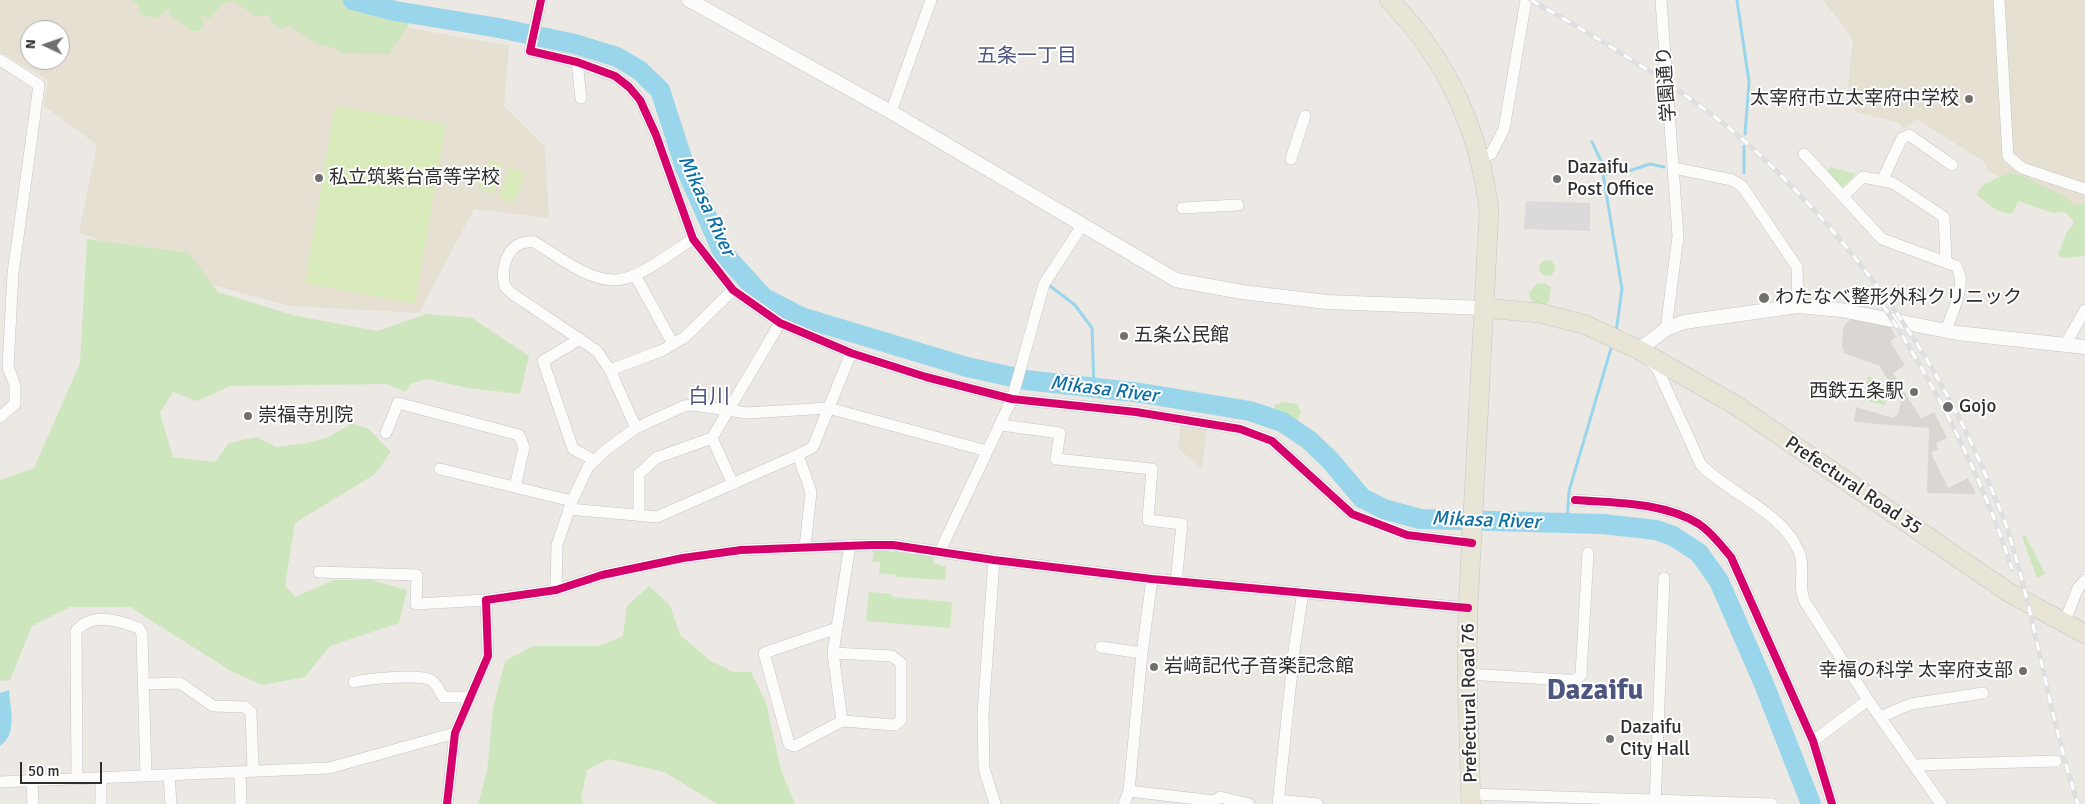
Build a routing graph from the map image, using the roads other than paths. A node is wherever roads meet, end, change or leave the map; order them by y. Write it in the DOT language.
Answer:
graph roads {
  1 [pos="541,0"];
  2 [pos="689,0"];
  3 [pos="931,0"];
  4 [pos="1389,0"];
  5 [pos="1526,0"];
  6 [pos="1661,0"];
  7 [pos="1999,0"];
  8 [pos="0,60"];
  9 [pos="577,62"];
  10 [pos="581,98"];
  11 [pos="891,112"];
  12 [pos="1304,116"];
  13 [pos="1804,154"];
  14 [pos="1479,156"];
  15 [pos="1291,159"];
  16 [pos="1952,164"];
  17 [pos="1674,168"];
  18 [pos="1882,181"];
  19 [pos="2085,189"];
  20 [pos="1843,196"];
  21 [pos="1238,205"];
  22 [pos="1182,208"];
  23 [pos="1083,224"];
  24 [pos="693,239"];
  25 [pos="1946,261"];
  26 [pos="635,275"];
  27 [pos="733,290"];
  28 [pos="1798,306"];
  29 [pos="1484,308"];
  30 [pos="2085,310"];
  31 [pos="780,323"];
  32 [pos="1666,330"];
  33 [pos="1946,331"];
  34 [pos="580,339"];
  35 [pos="673,344"];
  36 [pos="2065,345"];
  37 [pos="2085,347"];
  38 [pos="1639,350"];
  39 [pos="851,352"];
  40 [pos="610,370"];
  41 [pos="1013,396"];
  42 [pos="828,408"];
  43 [pos="728,410"];
  44 [pos="0,417"];
  45 [pos="1001,425"];
  46 [pos="636,428"];
  47 [pos="386,433"];
  48 [pos="712,438"];
  49 [pos="987,451"];
  50 [pos="798,455"];
  51 [pos="594,460"];
  52 [pos="440,469"];
  53 [pos="733,484"];
  54 [pos="515,487"];
  55 [pos="1575,500"];
  56 [pos="570,505"];
  57 [pos="639,514"];
  58 [pos="1472,542"];
  59 [pos="850,545"];
  60 [pos="805,547"];
  61 [pos="940,551"];
  62 [pos="1588,553"];
  63 [pos="994,560"];
  64 [pos="319,572"];
  65 [pos="1664,578"];
  66 [pos="1152,579"];
  67 [pos="2085,580"];
  68 [pos="1176,582"];
  69 [pos="556,590"];
  70 [pos="1303,592"];
  71 [pos="486,600"];
  72 [pos="1468,608"];
  73 [pos="2064,623"];
  74 [pos="837,628"];
  75 [pos="2085,634"];
  76 [pos="1102,647"];
  77 [pos="833,653"];
  78 [pos="1142,653"];
  79 [pos="1467,674"];
  80 [pos="354,682"];
  81 [pos="145,684"];
  82 [pos="1983,693"];
  83 [pos="471,697"];
  84 [pos="1868,700"];
  85 [pos="1880,717"];
  86 [pos="842,722"];
  87 [pos="455,733"];
  88 [pos="1813,741"];
  89 [pos="2056,761"];
  90 [pos="1916,765"];
  91 [pos="240,772"];
  92 [pos="253,772"];
  93 [pos="170,775"];
  94 [pos="146,776"];
  95 [pos="101,778"];
  96 [pos="78,779"];
  97 [pos="32,781"];
  98 [pos="0,782"];
  99 [pos="1130,791"];
  100 [pos="1471,799"];
  101 [pos="1580,801"];
  102 [pos="1278,802"];
  103 [pos="1655,802"];
  104 [pos="1731,803"];
  105 [pos="33,804"];
  106 [pos="102,804"];
  107 [pos="171,804"];
  108 [pos="242,804"];
  109 [pos="447,804"];
  110 [pos="995,804"];
  111 [pos="1124,804"];
  112 [pos="1249,804"];
  113 [pos="1317,804"];
  114 [pos="1772,804"];
  115 [pos="1832,804"];
  116 [pos="1941,804"];
  1 -- 9 [label="street"];
  2 -- 11 [label="street"];
  3 -- 11 [label="street"];
  4 -- 14 [label="main road"];
  5 -- 14 [label="street"];
  6 -- 17 [label="street, 学園通り"];
  7 -- 19 [label="street"];
  8 -- 44 [label="street"];
  9 -- 10 [label="street"];
  9 -- 24 [label="street"];
  11 -- 23 [label="street"];
  12 -- 15 [label="street"];
  13 -- 20 [label="street"];
  14 -- 29 [label="main road"];
  16 -- 18 [label="street"];
  17 -- 28 [label="street"];
  17 -- 32 [label="street, 学園通り"];
  18 -- 20 [label="street"];
  18 -- 25 [label="street"];
  20 -- 25 [label="street"];
  21 -- 22 [label="street"];
  23 -- 29 [label="street"];
  23 -- 41 [label="street"];
  24 -- 26 [label="street"];
  24 -- 27 [label="street"];
  25 -- 33 [label="street"];
  26 -- 34 [label="street"];
  26 -- 35 [label="street"];
  27 -- 31 [label="street"];
  27 -- 35 [label="street"];
  28 -- 32 [label="street"];
  28 -- 33 [label="street"];
  29 -- 38 [label="main road, Prefectural Road 35"];
  29 -- 58 [label="main road, Prefectural Road 76"];
  30 -- 36 [label="street"];
  31 -- 39 [label="street"];
  31 -- 43 [label="street"];
  32 -- 38 [label="street"];
  33 -- 36 [label="street"];
  34 -- 40 [label="street"];
  34 -- 51 [label="street"];
  35 -- 40 [label="street"];
  36 -- 37 [label="street"];
  38 -- 73 [label="main road, Prefectural Road 35"];
  38 -- 84 [label="street"];
  39 -- 41 [label="street"];
  39 -- 42 [label="street"];
  40 -- 46 [label="street"];
  41 -- 45 [label="street"];
  41 -- 58 [label="street"];
  42 -- 43 [label="street"];
  42 -- 49 [label="street"];
  42 -- 50 [label="street"];
  43 -- 46 [label="street"];
  43 -- 48 [label="street"];
  45 -- 49 [label="street"];
  45 -- 68 [label="street"];
  46 -- 51 [label="street"];
  47 -- 54 [label="street"];
  48 -- 53 [label="street"];
  48 -- 57 [label="street"];
  49 -- 61 [label="street"];
  50 -- 53 [label="street"];
  50 -- 60 [label="street"];
  51 -- 56 [label="street"];
  52 -- 54 [label="street"];
  53 -- 57 [label="street"];
  54 -- 56 [label="street"];
  55 -- 88 [label="street"];
  56 -- 57 [label="street"];
  56 -- 69 [label="street"];
  58 -- 72 [label="main road, Prefectural Road 76"];
  59 -- 60 [label="street"];
  59 -- 61 [label="street"];
  59 -- 74 [label="street"];
  60 -- 69 [label="street"];
  61 -- 63 [label="street"];
  62 -- 79 [label="street"];
  63 -- 66 [label="street"];
  63 -- 110 [label="street"];
  64 -- 71 [label="street"];
  65 -- 103 [label="street"];
  66 -- 68 [label="street"];
  66 -- 78 [label="street"];
  67 -- 73 [label="street"];
  68 -- 70 [label="street"];
  69 -- 71 [label="street"];
  70 -- 72 [label="street"];
  70 -- 102 [label="street"];
  71 -- 83 [label="street"];
  72 -- 79 [label="main road, Prefectural Road 76"];
  73 -- 75 [label="main road, Prefectural Road 35"];
  74 -- 77 [label="street"];
  74 -- 86 [label="street"];
  76 -- 78 [label="street"];
  77 -- 86 [label="street"];
  77 -- 86 [label="street"];
  78 -- 99 [label="street"];
  79 -- 100 [label="main road, Prefectural Road 76"];
  80 -- 83 [label="street"];
  81 -- 92 [label="street"];
  81 -- 94 [label="street"];
  81 -- 96 [label="street"];
  82 -- 85 [label="street"];
  83 -- 87 [label="street"];
  84 -- 85 [label="street"];
  84 -- 88 [label="street"];
  85 -- 90 [label="street"];
  87 -- 92 [label="street"];
  87 -- 109 [label="street"];
  88 -- 115 [label="street"];
  89 -- 90 [label="street"];
  90 -- 116 [label="street"];
  91 -- 92 [label="street"];
  91 -- 93 [label="street"];
  91 -- 108 [label="street"];
  93 -- 94 [label="street"];
  93 -- 107 [label="street"];
  94 -- 95 [label="street"];
  95 -- 96 [label="street"];
  95 -- 106 [label="street"];
  96 -- 97 [label="street"];
  97 -- 98 [label="street"];
  97 -- 105 [label="street"];
  99 -- 111 [label="street"];
  99 -- 112 [label="street"];
  100 -- 101 [label="street"];
  101 -- 103 [label="street"];
  102 -- 113 [label="street"];
  103 -- 104 [label="street"];
  104 -- 114 [label="street"];
}
